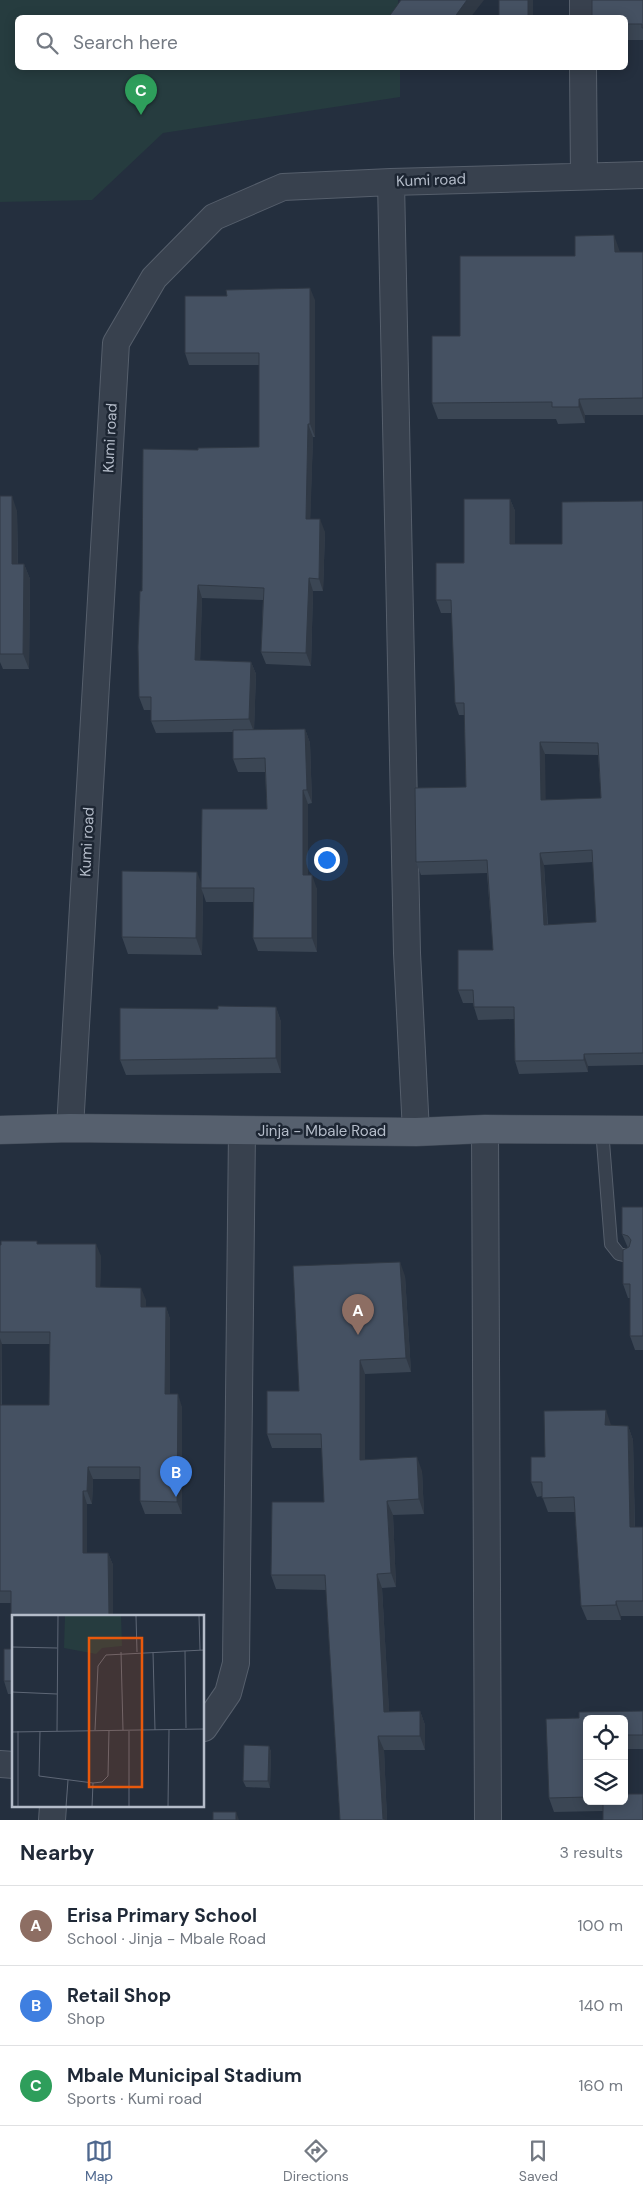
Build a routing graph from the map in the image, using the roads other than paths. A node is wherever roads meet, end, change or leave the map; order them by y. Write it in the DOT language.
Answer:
graph roads {
  1 [pos="583,0"];
  2 [pos="583,15"];
  3 [pos="583,70"];
  4 [pos="584,175"];
  5 [pos="643,175"];
  6 [pos="391,182"];
  7 [pos="70,1128"];
  8 [pos="485,1129"];
  9 [pos="602,1129"];
  10 [pos="0,1130"];
  11 [pos="242,1130"];
  12 [pos="643,1130"];
  13 [pos="416,1132"];
  14 [pos="628,1256"];
  15 [pos="205,1727"];
  16 [pos="488,1820"];
  1 -- 2 [label="street"];
  3 -- 4 [label="street"];
  4 -- 5 [label="street, Kumi road"];
  4 -- 6 [label="street, Kumi road"];
  6 -- 7 [label="street, Kumi road"];
  6 -- 13 [label="street"];
  7 -- 10 [label="main road, Jinja - Mbale Road"];
  7 -- 11 [label="main road, Jinja - Mbale Road"];
  8 -- 9 [label="main road, Jinja - Mbale Road"];
  8 -- 13 [label="main road, Jinja - Mbale Road"];
  8 -- 16 [label="street"];
  9 -- 12 [label="main road, Jinja - Mbale Road"];
  9 -- 14 [label="lane"];
  11 -- 13 [label="main road, Jinja - Mbale Road"];
  11 -- 15 [label="street"];
}
